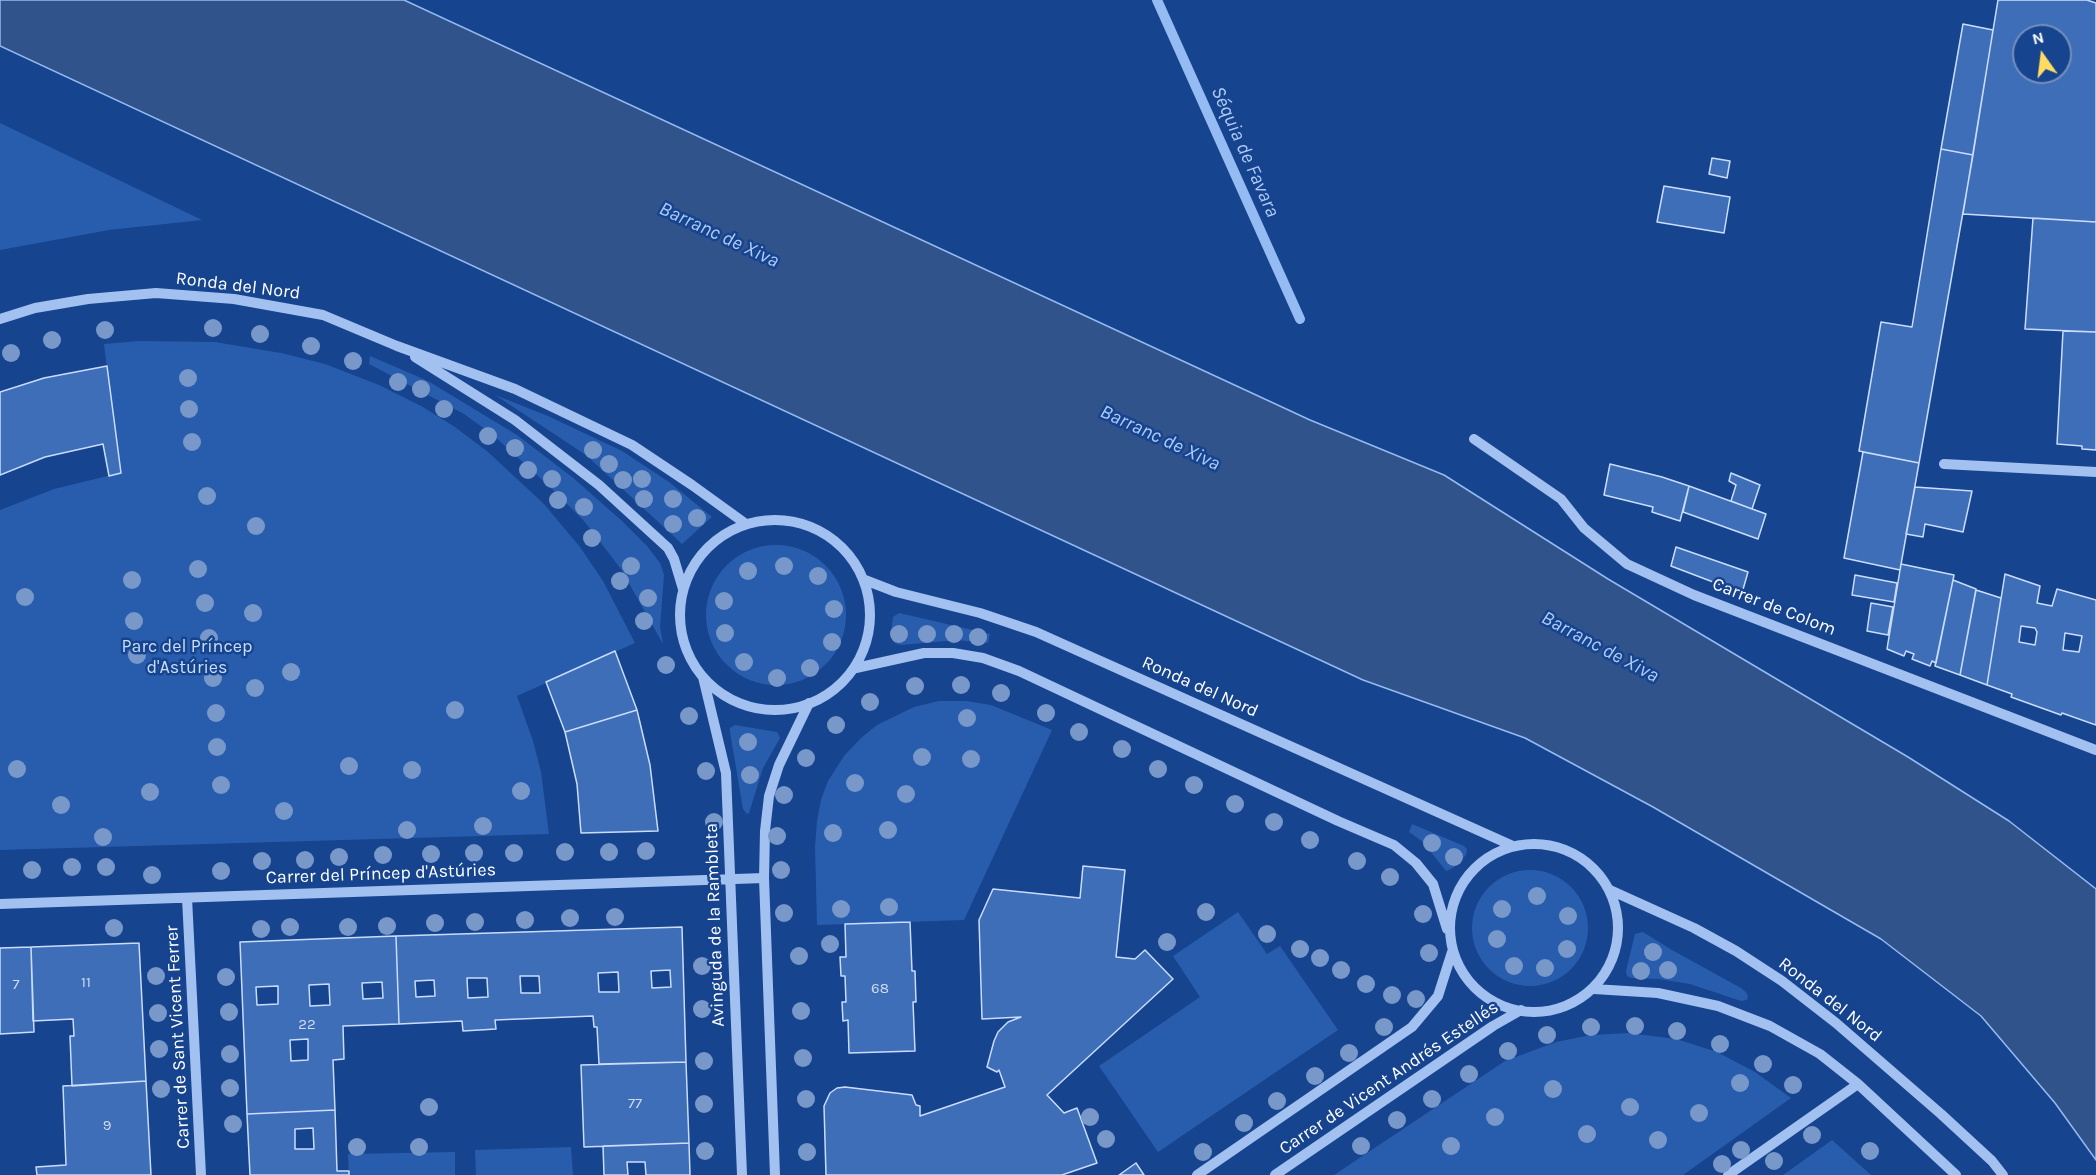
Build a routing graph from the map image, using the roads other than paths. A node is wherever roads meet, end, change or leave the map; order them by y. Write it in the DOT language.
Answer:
graph roads {
  1 [pos="0,319"];
  2 [pos="397,346"];
  3 [pos="1474,439"];
  4 [pos="1944,464"];
  5 [pos="2096,472"];
  6 [pos="746,524"];
  7 [pos="865,580"];
  8 [pos="683,589"];
  9 [pos="856,668"];
  10 [pos="703,677"];
  11 [pos="809,703"];
  12 [pos="2096,750"];
  13 [pos="1513,846"];
  14 [pos="764,878"];
  15 [pos="730,880"];
  16 [pos="1610,890"];
  17 [pos="187,897"];
  18 [pos="0,904"];
  19 [pos="1447,929"];
  20 [pos="1452,952"];
  21 [pos="1594,989"];
  22 [pos="1521,1010"];
  23 [pos="1858,1083"];
  24 [pos="201,1175"];
  25 [pos="742,1175"];
  26 [pos="775,1175"];
  27 [pos="1197,1175"];
  28 [pos="1275,1175"];
  29 [pos="1728,1175"];
  30 [pos="1956,1175"];
  31 [pos="2003,1175"];
  1 -- 2 [label="street, Ronda del Nord"];
  2 -- 6 [label="street, Ronda del Nord"];
  2 -- 8 [label="street, Ronda del Nord"];
  3 -- 12 [label="street, Carrer de Colom"];
  4 -- 5 [label="street"];
  6 -- 7 [label="street"];
  6 -- 8 [label="street"];
  7 -- 9 [label="street"];
  7 -- 13 [label="street, Ronda del Nord"];
  8 -- 10 [label="street"];
  9 -- 11 [label="street"];
  9 -- 19 [label="street"];
  10 -- 11 [label="street"];
  10 -- 15 [label="street, Avinguda de la Rambleta"];
  11 -- 14 [label="street"];
  13 -- 16 [label="street"];
  13 -- 19 [label="street"];
  14 -- 15 [label="street, Carrer del Príncep d'Astúries"];
  14 -- 26 [label="street"];
  15 -- 17 [label="street, Carrer del Príncep d'Astúries"];
  15 -- 25 [label="street, Avinguda de la Rambleta"];
  16 -- 21 [label="street"];
  16 -- 31 [label="street, Ronda del Nord"];
  17 -- 18 [label="street, Carrer del Príncep d'Astúries"];
  17 -- 24 [label="street, Carrer de Sant Vicent Ferrer"];
  19 -- 20 [label="street"];
  20 -- 22 [label="street"];
  20 -- 27 [label="street, Carrer de Vicent Andrés Estellés"];
  21 -- 22 [label="street"];
  21 -- 23 [label="street"];
  22 -- 28 [label="street, Carrer de Vicent Andrés Estellés"];
  23 -- 29 [label="street"];
  23 -- 30 [label="street"];
}
